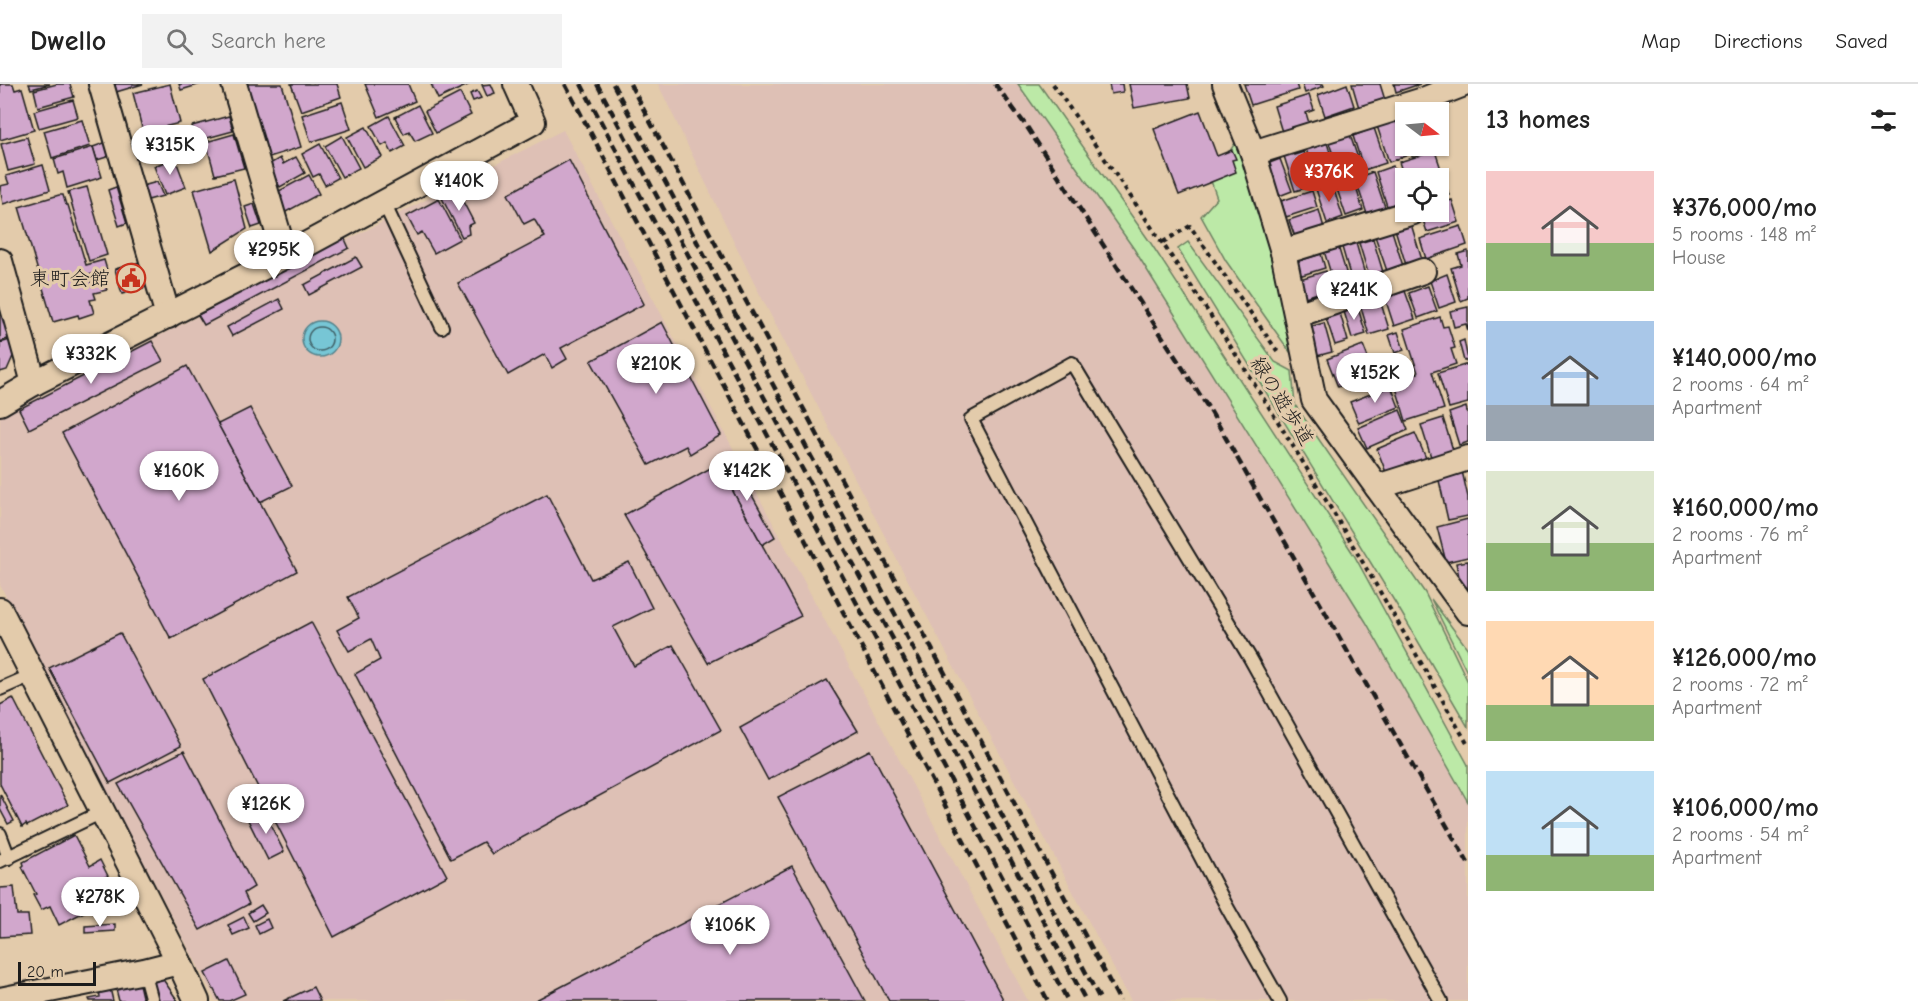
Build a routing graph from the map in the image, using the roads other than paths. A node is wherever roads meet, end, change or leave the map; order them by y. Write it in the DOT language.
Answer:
graph roads {
  1 [pos="101,84"];
  2 [pos="234,84"];
  3 [pos="516,84"];
  4 [pos="1226,84"];
  5 [pos="1464,84"];
  6 [pos="1253,153"];
  7 [pos="384,203"];
  8 [pos="1395,218"];
  9 [pos="1283,252"];
  10 [pos="285,256"];
  11 [pos="0,261"];
  12 [pos="1423,271"];
  13 [pos="1297,315"];
  14 [pos="168,316"];
  15 [pos="442,327"];
  16 [pos="34,383"];
  17 [pos="0,403"];
  18 [pos="1468,458"];
  19 [pos="1377,487"];
  20 [pos="0,610"];
  21 [pos="1468,612"];
  22 [pos="32,675"];
  23 [pos="0,689"];
  24 [pos="102,812"];
  25 [pos="0,834"];
  26 [pos="5,859"];
  27 [pos="179,962"];
  28 [pos="144,971"];
  29 [pos="28,998"];
  30 [pos="0,1000"];
  31 [pos="152,1001"];
  32 [pos="197,1001"];
  33 [pos="1280,1001"];
  34 [pos="1441,1001"];
  1 -- 14 [label="street"];
  2 -- 10 [label="street"];
  3 -- 7 [label="street"];
  4 -- 6 [label="street"];
  5 -- 6 [label="street"];
  6 -- 9 [label="street"];
  7 -- 10 [label="street"];
  7 -- 15 [label="lane"];
  8 -- 9 [label="street"];
  9 -- 13 [label="street"];
  10 -- 14 [label="street"];
  11 -- 16 [label="street"];
  12 -- 13 [label="street"];
  13 -- 19 [label="street"];
  14 -- 16 [label="street"];
  16 -- 17 [label="street"];
  18 -- 19 [label="street"];
  19 -- 21 [label="street"];
  20 -- 22 [label="street"];
  22 -- 23 [label="lane"];
  22 -- 24 [label="street"];
  24 -- 26 [label="lane"];
  24 -- 27 [label="street"];
  25 -- 26 [label="lane"];
  27 -- 28 [label="street"];
  27 -- 32 [label="street"];
  28 -- 29 [label="street"];
  28 -- 31 [label="lane"];
  29 -- 30 [label="street"];
  33 -- 34 [label="lane"];
}
